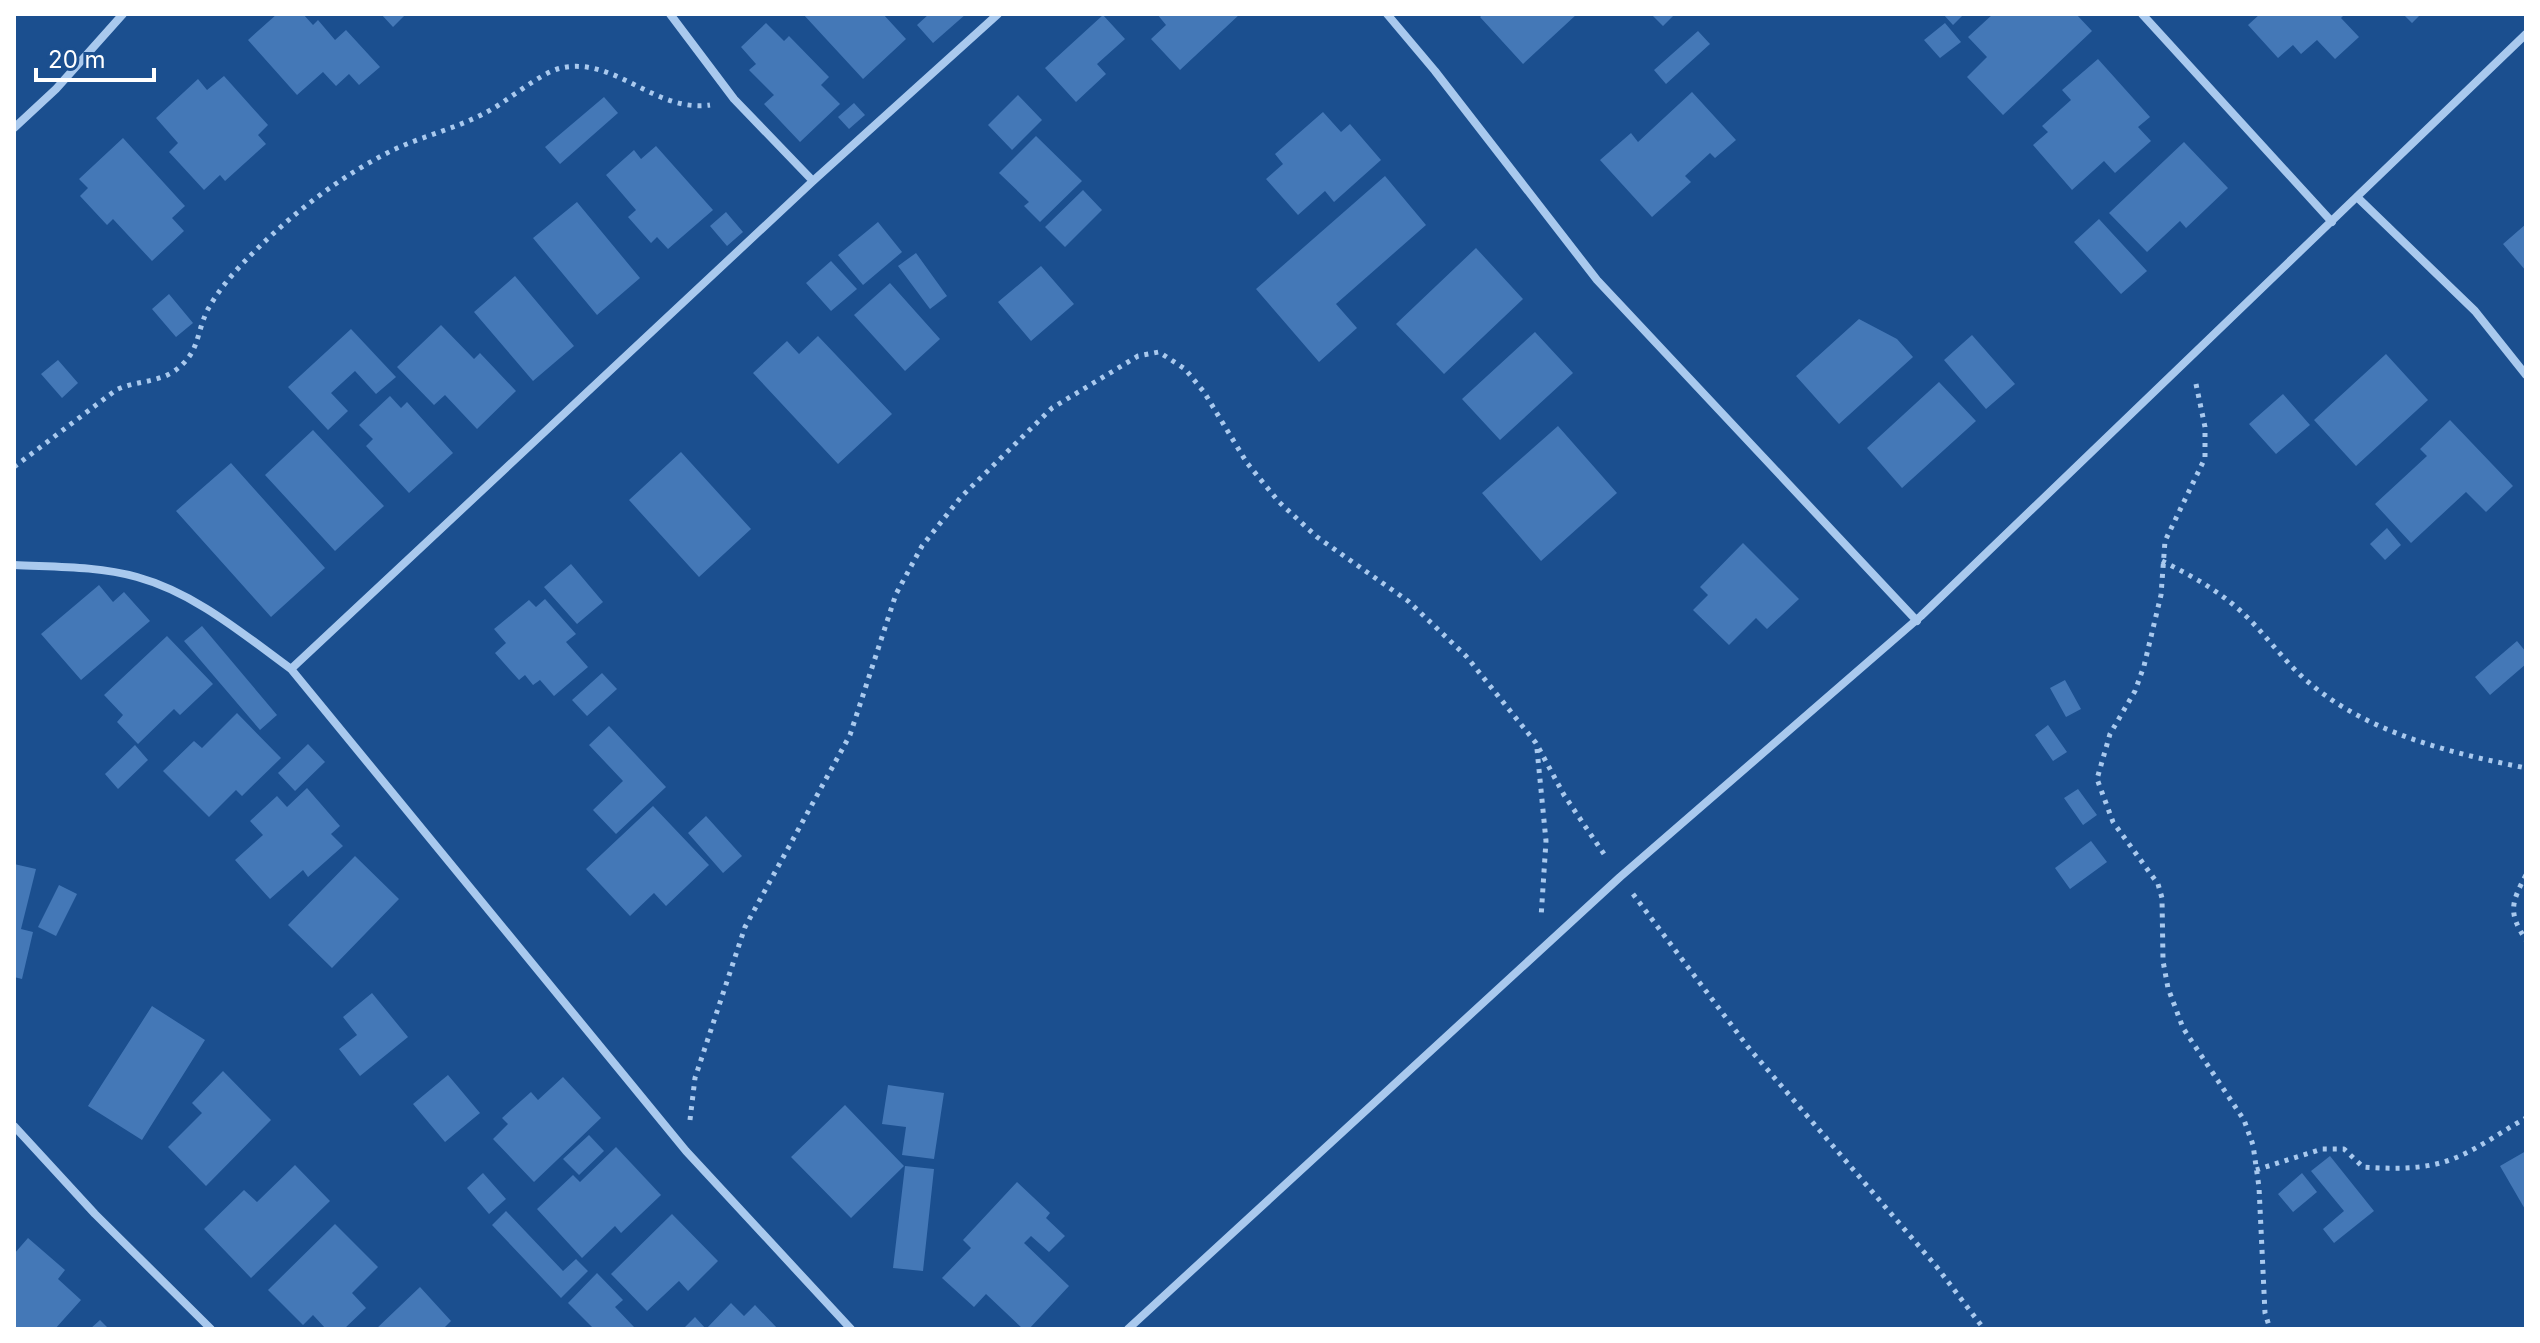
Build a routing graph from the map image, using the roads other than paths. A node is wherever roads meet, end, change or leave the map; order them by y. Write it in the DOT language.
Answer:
graph roads {
  1 [pos="123,14"];
  2 [pos="670,14"];
  3 [pos="998,14"];
  4 [pos="1387,14"];
  5 [pos="2142,14"];
  6 [pos="2526,34"];
  7 [pos="14,128"];
  8 [pos="813,181"];
  9 [pos="2357,197"];
  10 [pos="2332,222"];
  11 [pos="2526,375"];
  12 [pos="14,565"];
  13 [pos="1917,621"];
  14 [pos="291,669"];
  15 [pos="14,1126"];
  16 [pos="211,1329"];
  17 [pos="851,1329"];
  18 [pos="1128,1329"];
  1 -- 7 [label="street"];
  2 -- 8 [label="street"];
  3 -- 8 [label="street"];
  4 -- 13 [label="street"];
  5 -- 10 [label="street"];
  6 -- 9 [label="street"];
  8 -- 14 [label="street"];
  9 -- 10 [label="street"];
  9 -- 11 [label="street"];
  10 -- 13 [label="street"];
  12 -- 14 [label="street"];
  13 -- 18 [label="street"];
  14 -- 17 [label="street"];
  15 -- 16 [label="street"];
}
